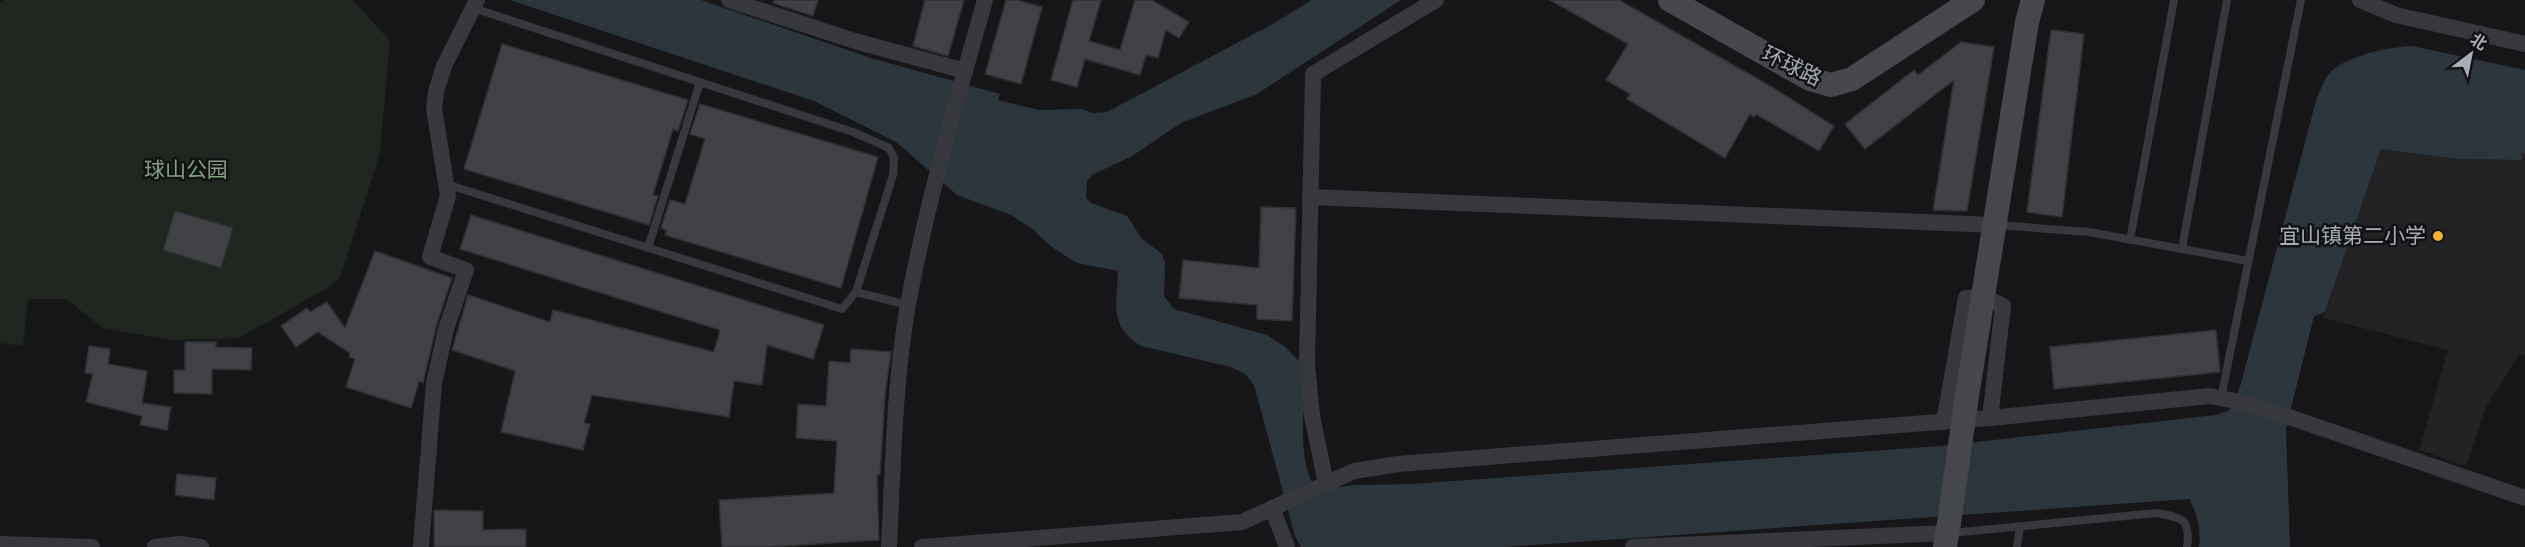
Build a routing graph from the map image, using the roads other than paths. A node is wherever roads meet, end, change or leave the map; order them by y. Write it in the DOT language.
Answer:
graph roads {
  1 [pos="729,0"];
  2 [pos="985,0"];
  3 [pos="1436,0"];
  4 [pos="1670,0"];
  5 [pos="1973,0"];
  6 [pos="2033,0"];
  7 [pos="2174,0"];
  8 [pos="2227,0"];
  9 [pos="2301,0"];
  10 [pos="2360,0"];
  11 [pos="475,4"];
  12 [pos="754,4"];
  13 [pos="2525,44"];
  14 [pos="964,73"];
  15 [pos="700,82"];
  16 [pos="446,184"];
  17 [pos="1310,197"];
  18 [pos="1995,225"];
  19 [pos="2130,240"];
  20 [pos="648,248"];
  21 [pos="2182,249"];
  22 [pos="2248,261"];
  23 [pos="856,292"];
  24 [pos="1983,297"];
  25 [pos="908,305"];
  26 [pos="2228,400"];
  27 [pos="1990,418"];
  28 [pos="1944,422"];
  29 [pos="1323,484"];
  30 [pos="2525,498"];
  31 [pos="1275,507"];
  32 [pos="2020,526"];
  33 [pos="1947,534"];
  34 [pos="1052,542"];
  35 [pos="0,544"];
  36 [pos="92,547"];
  37 [pos="155,547"];
  38 [pos="201,547"];
  39 [pos="421,547"];
  40 [pos="890,547"];
  41 [pos="922,547"];
  42 [pos="1287,547"];
  43 [pos="1633,547"];
  44 [pos="2017,547"];
  45 [pos="2187,547"];
  1 -- 12 [label="street"];
  2 -- 14 [label="street"];
  3 -- 17 [label="street"];
  4 -- 5 [label="main road, 环球路"];
  6 -- 18 [label="main road"];
  7 -- 19 [label="lane"];
  8 -- 21 [label="lane"];
  9 -- 22 [label="lane"];
  10 -- 13 [label="street"];
  11 -- 15 [label="lane"];
  11 -- 16 [label="street"];
  12 -- 14 [label="street"];
  14 -- 25 [label="street"];
  15 -- 20 [label="lane"];
  15 -- 23 [label="lane"];
  16 -- 20 [label="lane"];
  16 -- 39 [label="street"];
  17 -- 18 [label="street"];
  17 -- 29 [label="street"];
  18 -- 19 [label="lane"];
  18 -- 24 [label="main road"];
  19 -- 21 [label="lane"];
  20 -- 23 [label="lane"];
  21 -- 22 [label="lane"];
  22 -- 26 [label="lane"];
  23 -- 25 [label="lane"];
  24 -- 27 [label="street"];
  24 -- 28 [label="street"];
  24 -- 33 [label="main road, bridge"];
  25 -- 40 [label="street"];
  26 -- 27 [label="street"];
  26 -- 30 [label="street"];
  27 -- 28 [label="street"];
  28 -- 29 [label="street"];
  29 -- 31 [label="street"];
  31 -- 34 [label="street"];
  31 -- 42 [label="street"];
  32 -- 33 [label="lane"];
  32 -- 44 [label="lane"];
  32 -- 45 [label="lane"];
  33 -- 43 [label="street"];
  34 -- 41 [label="street"];
  35 -- 36 [label="street"];
  37 -- 38 [label="street"];
}
